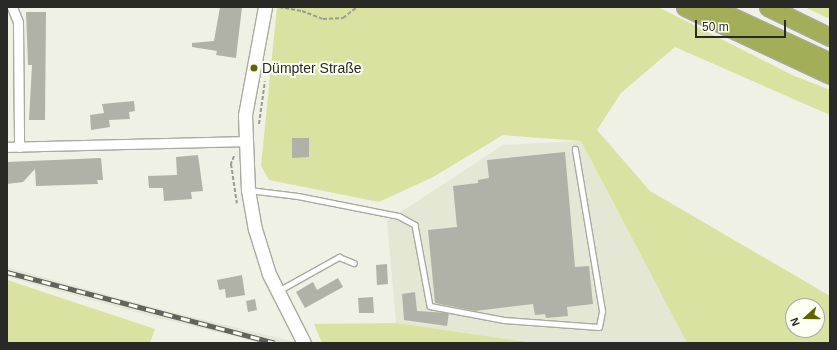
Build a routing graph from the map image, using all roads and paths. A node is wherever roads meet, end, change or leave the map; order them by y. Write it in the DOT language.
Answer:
graph roads {
  1 [pos="12,7"];
  2 [pos="265,7"];
  3 [pos="279,7"];
  4 [pos="357,7"];
  5 [pos="685,7"];
  6 [pos="711,7"];
  7 [pos="768,7"];
  8 [pos="830,37"];
  9 [pos="830,62"];
  10 [pos="266,73"];
  11 [pos="830,75"];
  12 [pos="259,125"];
  13 [pos="245,141"];
  14 [pos="7,147"];
  15 [pos="19,147"];
  16 [pos="575,149"];
  17 [pos="248,190"];
  18 [pos="354,263"];
  19 [pos="277,292"];
  20 [pos="304,343"];
  1 -- 15 [label="street"];
  2 -- 13 [label="main road"];
  3 -- 4 [label="path"];
  5 -- 11 [label="highway"];
  6 -- 9 [label="highway"];
  7 -- 8 [label="highway"];
  10 -- 12 [label="path"];
  13 -- 15 [label="street"];
  13 -- 17 [label="main road"];
  14 -- 15 [label="street"];
  16 -- 17 [label="lane"];
  17 -- 19 [label="main road"];
  18 -- 19 [label="lane"];
  19 -- 20 [label="main road"];
}
